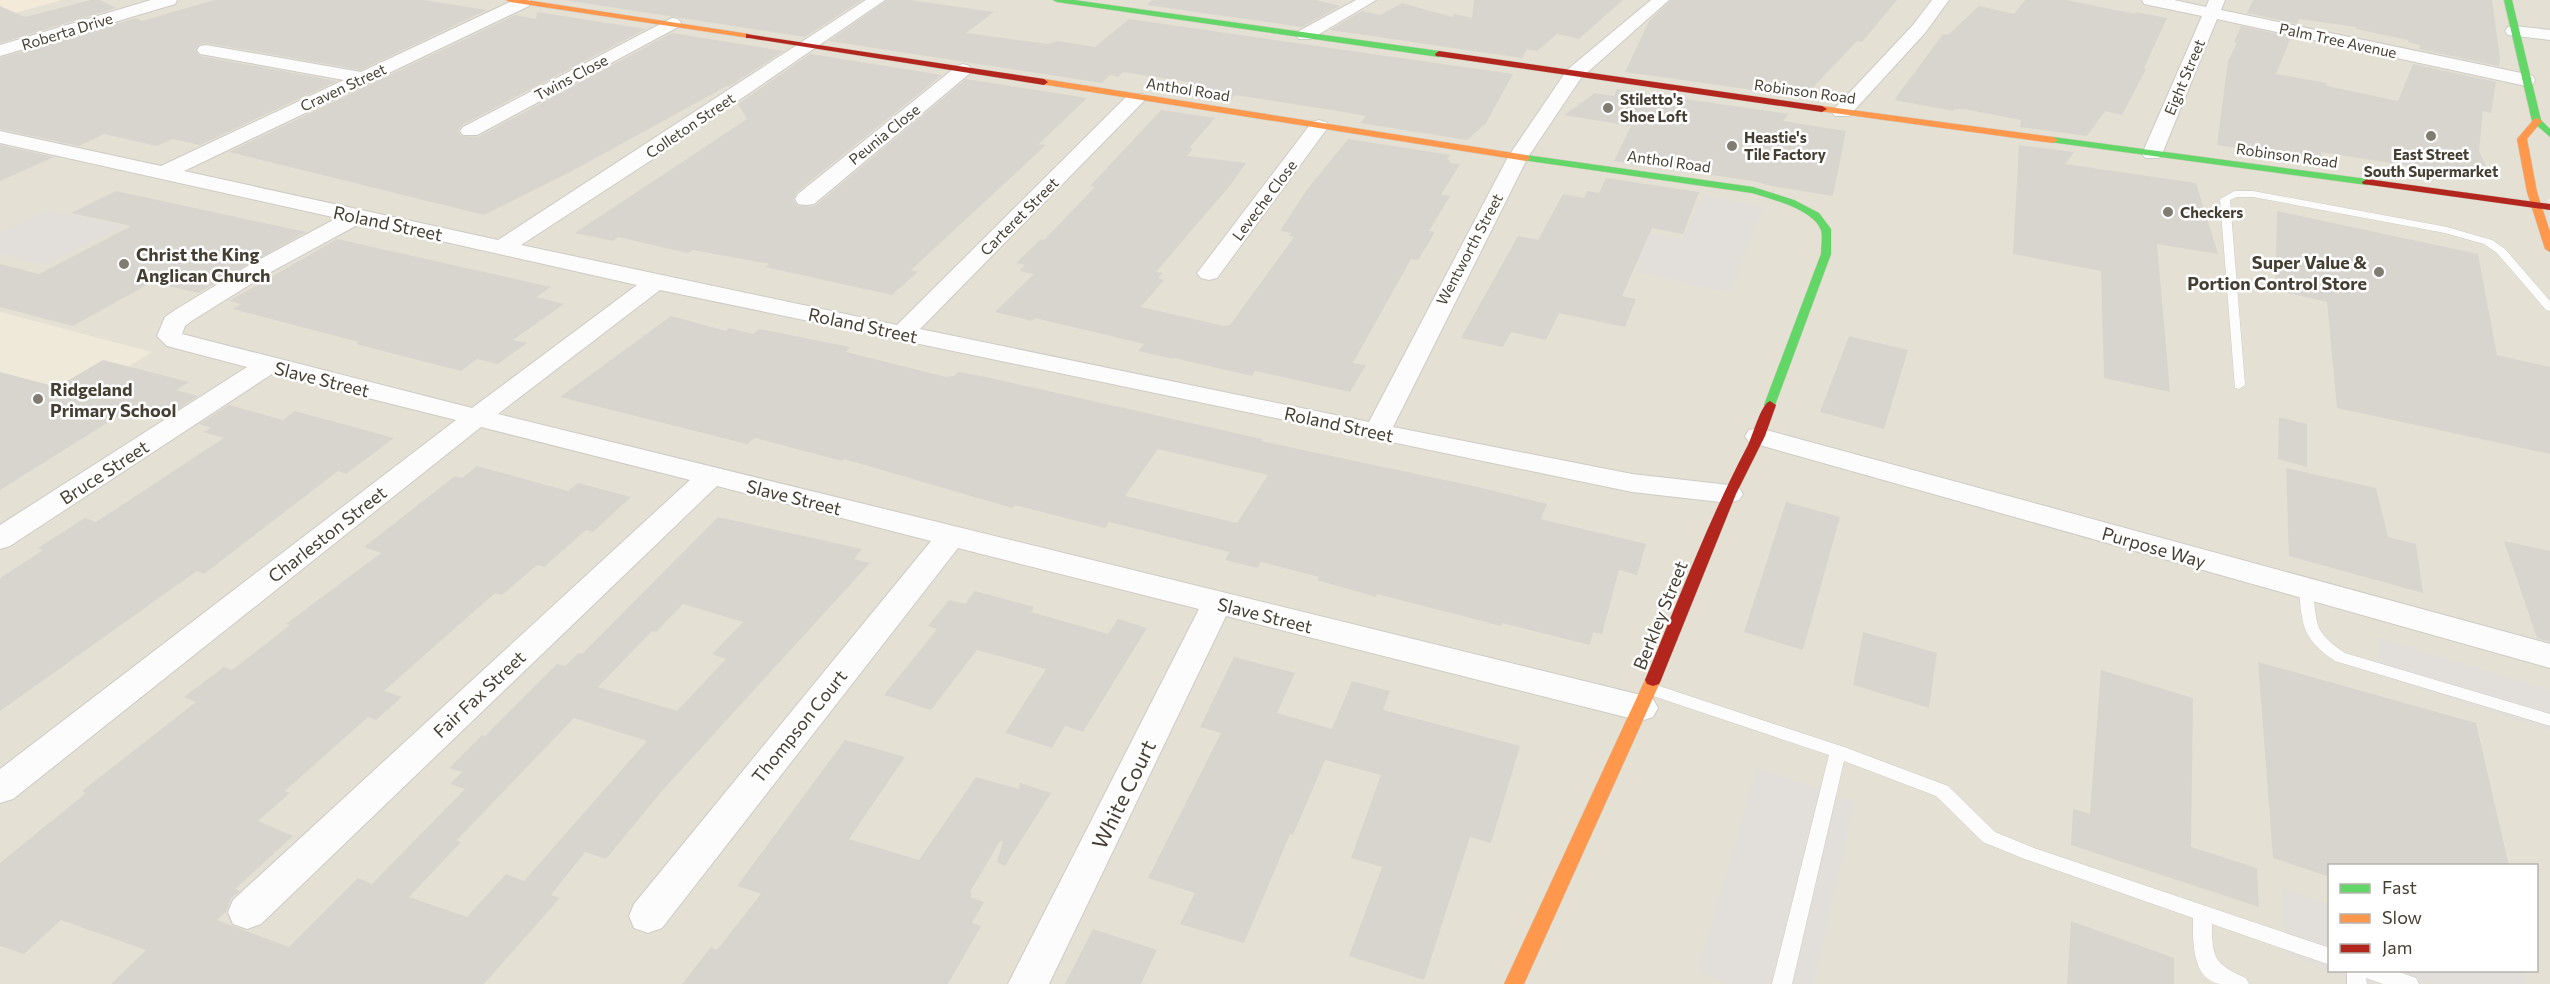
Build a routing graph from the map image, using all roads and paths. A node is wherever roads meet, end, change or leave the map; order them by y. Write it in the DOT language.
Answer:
graph roads {
  1 [pos="170,0"];
  2 [pos="877,0"];
  3 [pos="1057,0"];
  4 [pos="1368,0"];
  5 [pos="1661,0"];
  6 [pos="1941,0"];
  7 [pos="2150,0"];
  8 [pos="2508,0"];
  9 [pos="517,1"];
  10 [pos="1078,1"];
  11 [pos="2214,7"];
  12 [pos="672,23"];
  13 [pos="2514,31"];
  14 [pos="1305,35"];
  15 [pos="2550,35"];
  16 [pos="811,45"];
  17 [pos="206,50"];
  18 [pos="0,51"];
  19 [pos="963,70"];
  20 [pos="1574,74"];
  21 [pos="363,78"];
  22 [pos="2526,80"];
  23 [pos="1137,98"];
  24 [pos="2540,110"];
  25 [pos="1842,112"];
  26 [pos="1319,126"];
  27 [pos="470,131"];
  28 [pos="2550,134"];
  29 [pos="0,138"];
  30 [pos="2152,154"];
  31 [pos="1518,157"];
  32 [pos="164,173"];
  33 [pos="806,198"];
  34 [pos="2535,205"];
  35 [pos="2550,207"];
  36 [pos="358,216"];
  37 [pos="502,248"];
  38 [pos="2550,249"];
  39 [pos="1826,254"];
  40 [pos="1209,273"];
  41 [pos="656,282"];
  42 [pos="2550,308"];
  43 [pos="902,334"];
  44 [pos="268,365"];
  45 [pos="2239,385"];
  46 [pos="477,417"];
  47 [pos="1377,432"];
  48 [pos="1759,436"];
  49 [pos="711,477"];
  50 [pos="1729,494"];
  51 [pos="951,536"];
  52 [pos="0,539"];
  53 [pos="2306,590"];
  54 [pos="1217,603"];
  55 [pos="2550,656"];
  56 [pos="1645,698"];
  57 [pos="2550,720"];
  58 [pos="1838,752"];
  59 [pos="0,789"];
  60 [pos="247,912"];
  61 [pos="2202,912"];
  62 [pos="648,916"];
  63 [pos="2328,956"];
  64 [pos="2373,972"];
  65 [pos="1028,984"];
  66 [pos="1514,984"];
  67 [pos="1782,984"];
  68 [pos="2239,984"];
  69 [pos="2409,984"];
  1 -- 18 [label="street, Roberta Drive"];
  2 -- 16 [label="street, Colleton Street"];
  3 -- 10 [label="street, Robinson Road"];
  4 -- 14 [label="street"];
  5 -- 20 [label="street, Wentworth Street"];
  6 -- 25 [label="street"];
  7 -- 11 [label="street, Palm Tree Avenue"];
  8 -- 13 [label="street"];
  9 -- 12 [label="street, Anthol Road"];
  9 -- 21 [label="street, Craven Street"];
  10 -- 14 [label="street, Robinson Road"];
  11 -- 22 [label="street, Palm Tree Avenue"];
  11 -- 30 [label="street, Eight Street"];
  12 -- 16 [label="street, Anthol Road"];
  12 -- 27 [label="street, Twins Close"];
  13 -- 15 [label="street"];
  13 -- 22 [label="street"];
  14 -- 20 [label="street, Robinson Road"];
  16 -- 19 [label="street, Anthol Road"];
  16 -- 37 [label="street, Colleton Street"];
  17 -- 21 [label="street"];
  19 -- 23 [label="street, Anthol Road"];
  19 -- 33 [label="street, Peunia Close"];
  20 -- 25 [label="street, Robinson Road"];
  20 -- 31 [label="street, Wentworth Street"];
  21 -- 32 [label="street, Craven Street"];
  22 -- 24 [label="street"];
  23 -- 26 [label="street, Anthol Road"];
  23 -- 43 [label="street, Carteret Street"];
  24 -- 28 [label="street"];
  24 -- 34 [label="street"];
  25 -- 30 [label="street, Robinson Road"];
  26 -- 31 [label="street, Anthol Road"];
  26 -- 40 [label="street, Leveche Close"];
  29 -- 32 [label="street, Roland Street"];
  30 -- 34 [label="street, Robinson Road"];
  31 -- 39 [label="street, Anthol Road"];
  31 -- 47 [label="street, Wentworth Street"];
  32 -- 36 [label="street, Roland Street"];
  34 -- 35 [label="street, Robinson Road"];
  34 -- 38 [label="street"];
  36 -- 37 [label="street, Roland Street"];
  36 -- 44 [label="street, Slave Street"];
  37 -- 41 [label="street, Roland Street"];
  39 -- 48 [label="street, Berkley Street"];
  41 -- 43 [label="street, Roland Street"];
  41 -- 46 [label="street, Charleston Street"];
  42 -- 45 [label="lane"];
  43 -- 47 [label="street, Roland Street"];
  44 -- 46 [label="street, Slave Street"];
  44 -- 52 [label="street, Bruce Street"];
  46 -- 49 [label="street, Slave Street"];
  46 -- 59 [label="street, Charleston Street"];
  47 -- 50 [label="street, Roland Street"];
  48 -- 50 [label="street, Berkley Street"];
  48 -- 53 [label="street, Purpose Way"];
  49 -- 51 [label="street, Slave Street"];
  49 -- 60 [label="street, Fair Fax Street"];
  50 -- 56 [label="street, Berkley Street"];
  51 -- 54 [label="street, Slave Street"];
  51 -- 62 [label="street, Thompson Court"];
  53 -- 55 [label="street, Purpose Way"];
  53 -- 57 [label="lane"];
  54 -- 56 [label="street, Slave Street"];
  54 -- 65 [label="street, White Court"];
  56 -- 58 [label="lane"];
  56 -- 66 [label="street, Berkley Street"];
  58 -- 61 [label="lane"];
  58 -- 67 [label="lane"];
  61 -- 63 [label="lane"];
  61 -- 68 [label="lane"];
  64 -- 69 [label="lane"];
}
